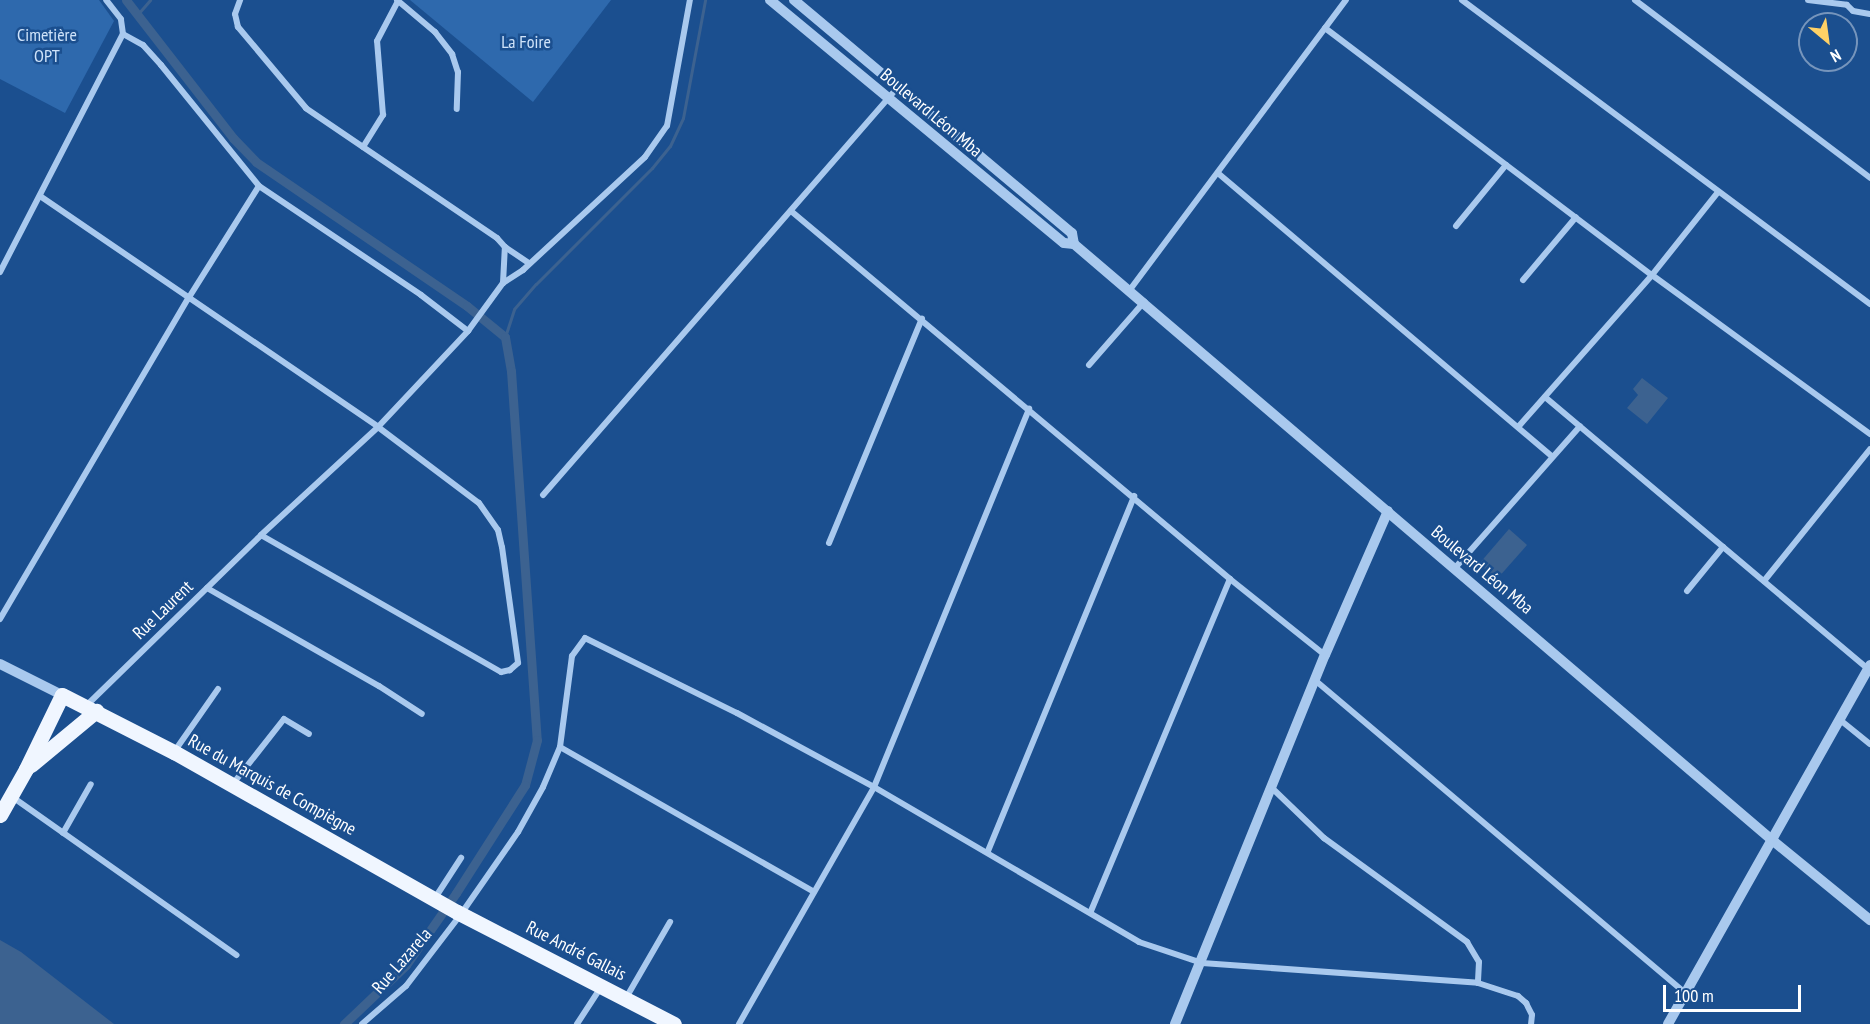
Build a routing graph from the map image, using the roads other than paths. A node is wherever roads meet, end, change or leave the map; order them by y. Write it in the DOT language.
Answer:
graph roads {
  1 [pos="106,0"];
  2 [pos="240,0"];
  3 [pos="398,0"];
  4 [pos="690,0"];
  5 [pos="770,0"];
  6 [pos="794,0"];
  7 [pos="1346,0"];
  8 [pos="1462,0"];
  9 [pos="1635,0"];
  10 [pos="1808,0"];
  11 [pos="1847,3"];
  12 [pos="1870,14"];
  13 [pos="1325,28"];
  14 [pos="123,34"];
  15 [pos="898,87"];
  16 [pos="888,99"];
  17 [pos="457,109"];
  18 [pos="363,147"];
  19 [pos="1506,165"];
  20 [pos="1219,174"];
  21 [pos="1870,178"];
  22 [pos="259,186"];
  23 [pos="1718,192"];
  24 [pos="40,196"];
  25 [pos="791,211"];
  26 [pos="1576,217"];
  27 [pos="1456,226"];
  28 [pos="1074,244"];
  29 [pos="504,247"];
  30 [pos="529,263"];
  31 [pos="0,272"];
  32 [pos="1652,274"];
  33 [pos="1523,280"];
  34 [pos="502,283"];
  35 [pos="1129,291"];
  36 [pos="188,299"];
  37 [pos="1143,303"];
  38 [pos="1870,304"];
  39 [pos="922,318"];
  40 [pos="468,331"];
  41 [pos="1089,365"];
  42 [pos="1545,397"];
  43 [pos="1029,409"];
  44 [pos="1519,426"];
  45 [pos="1580,426"];
  46 [pos="378,427"];
  47 [pos="1870,434"];
  48 [pos="1870,448"];
  49 [pos="1551,456"];
  50 [pos="543,495"];
  51 [pos="1134,496"];
  52 [pos="1388,511"];
  53 [pos="261,535"];
  54 [pos="829,543"];
  55 [pos="1723,547"];
  56 [pos="1455,568"];
  57 [pos="1230,579"];
  58 [pos="1764,581"];
  59 [pos="207,588"];
  60 [pos="1687,591"];
  61 [pos="0,619"];
  62 [pos="1325,655"];
  63 [pos="0,664"];
  64 [pos="1869,667"];
  65 [pos="1316,681"];
  66 [pos="218,689"];
  67 [pos="62,695"];
  68 [pos="91,708"];
  69 [pos="422,714"];
  70 [pos="1839,719"];
  71 [pos="309,734"];
  72 [pos="1870,744"];
  73 [pos="560,747"];
  74 [pos="174,752"];
  75 [pos="26,769"];
  76 [pos="91,784"];
  77 [pos="231,786"];
  78 [pos="874,788"];
  79 [pos="1273,789"];
  80 [pos="10,796"];
  81 [pos="0,815"];
  82 [pos="63,833"];
  83 [pos="1772,840"];
  84 [pos="988,851"];
  85 [pos="460,858"];
  86 [pos="814,892"];
  87 [pos="437,900"];
  88 [pos="1091,911"];
  89 [pos="459,913"];
  90 [pos="1870,920"];
  91 [pos="670,921"];
  92 [pos="236,955"];
  93 [pos="1202,963"];
  94 [pos="1478,983"];
  95 [pos="602,986"];
  96 [pos="1686,994"];
  97 [pos="626,999"];
  98 [pos="362,1024"];
  99 [pos="577,1024"];
  100 [pos="674,1024"];
  101 [pos="739,1024"];
  102 [pos="1175,1024"];
  103 [pos="1531,1024"];
  104 [pos="1668,1024"];
  1 -- 14 [label="street"];
  2 -- 18 [label="street"];
  3 -- 17 [label="street"];
  3 -- 18 [label="street"];
  4 -- 30 [label="street, Rue Laurent"];
  5 -- 16 [label="street, Boulevard Léon Mba"];
  6 -- 15 [label="street, Boulevard Léon Mba"];
  7 -- 13 [label="street"];
  8 -- 23 [label="street"];
  9 -- 21 [label="street"];
  10 -- 11 [label="street"];
  11 -- 12 [label="street"];
  13 -- 19 [label="street"];
  13 -- 20 [label="street"];
  14 -- 22 [label="street"];
  14 -- 24 [label="street"];
  15 -- 16 [label="street"];
  15 -- 28 [label="street, Boulevard Léon Mba"];
  16 -- 25 [label="street"];
  16 -- 28 [label="street, Boulevard Léon Mba"];
  18 -- 29 [label="street"];
  19 -- 26 [label="street"];
  19 -- 27 [label="street"];
  20 -- 35 [label="street"];
  20 -- 44 [label="street"];
  22 -- 36 [label="street"];
  22 -- 40 [label="street"];
  23 -- 32 [label="street"];
  23 -- 38 [label="street"];
  24 -- 31 [label="street"];
  24 -- 36 [label="street"];
  25 -- 39 [label="street"];
  25 -- 50 [label="street"];
  26 -- 32 [label="street"];
  26 -- 33 [label="street"];
  28 -- 35 [label="street, Boulevard Léon Mba"];
  29 -- 30 [label="street"];
  29 -- 34 [label="street"];
  30 -- 34 [label="street, Rue Laurent"];
  32 -- 42 [label="street"];
  32 -- 47 [label="street"];
  34 -- 40 [label="street, Rue Laurent"];
  35 -- 37 [label="street, Boulevard Léon Mba"];
  36 -- 46 [label="street"];
  36 -- 61 [label="street"];
  37 -- 41 [label="street"];
  37 -- 52 [label="street, Boulevard Léon Mba"];
  39 -- 43 [label="street"];
  39 -- 54 [label="street"];
  40 -- 46 [label="street, Rue Laurent"];
  42 -- 44 [label="street"];
  42 -- 45 [label="street"];
  43 -- 51 [label="street"];
  43 -- 78 [label="street"];
  44 -- 49 [label="street"];
  45 -- 49 [label="street"];
  45 -- 55 [label="street"];
  46 -- 53 [label="street, Rue Laurent"];
  46 -- 53 [label="street"];
  48 -- 58 [label="street"];
  49 -- 56 [label="street"];
  51 -- 57 [label="street"];
  51 -- 84 [label="street"];
  52 -- 56 [label="street, Boulevard Léon Mba"];
  52 -- 62 [label="street"];
  53 -- 59 [label="street, Rue Laurent"];
  55 -- 58 [label="street"];
  55 -- 60 [label="street"];
  56 -- 83 [label="street, Boulevard Léon Mba"];
  57 -- 62 [label="street"];
  57 -- 88 [label="street"];
  58 -- 64 [label="street"];
  59 -- 68 [label="street, Rue Laurent"];
  59 -- 69 [label="street"];
  62 -- 65 [label="street"];
  63 -- 67 [label="street"];
  64 -- 70 [label="street"];
  65 -- 79 [label="street"];
  65 -- 96 [label="street"];
  66 -- 74 [label="street"];
  67 -- 68 [label="main road, Rue du Marquis de Compiègne"];
  67 -- 75 [label="main road"];
  68 -- 74 [label="main road, Rue du Marquis de Compiègne"];
  68 -- 75 [label="main road"];
  70 -- 72 [label="street"];
  70 -- 83 [label="street"];
  71 -- 77 [label="street"];
  73 -- 78 [label="street, Rue Lazarela"];
  73 -- 86 [label="street"];
  73 -- 89 [label="street, Rue Lazarela"];
  74 -- 77 [label="main road, Rue du Marquis de Compiègne"];
  75 -- 80 [label="main road"];
  76 -- 82 [label="street"];
  77 -- 87 [label="main road, Rue du Marquis de Compiègne"];
  78 -- 84 [label="street"];
  78 -- 86 [label="street"];
  79 -- 93 [label="street"];
  79 -- 94 [label="street"];
  80 -- 81 [label="main road"];
  80 -- 82 [label="street"];
  82 -- 92 [label="street"];
  83 -- 90 [label="street, Boulevard Léon Mba"];
  83 -- 96 [label="street"];
  84 -- 88 [label="street"];
  85 -- 87 [label="street"];
  86 -- 101 [label="street"];
  87 -- 89 [label="main road, Rue du Marquis de Compiègne"];
  88 -- 93 [label="street"];
  89 -- 95 [label="main road, Rue André Gallais"];
  89 -- 98 [label="street, Rue Lazarela"];
  91 -- 97 [label="street"];
  93 -- 94 [label="street"];
  93 -- 102 [label="street"];
  94 -- 103 [label="street"];
  95 -- 97 [label="main road, Rue André Gallais"];
  95 -- 99 [label="street"];
  96 -- 104 [label="street"];
  97 -- 100 [label="main road, Rue André Gallais"];
}
